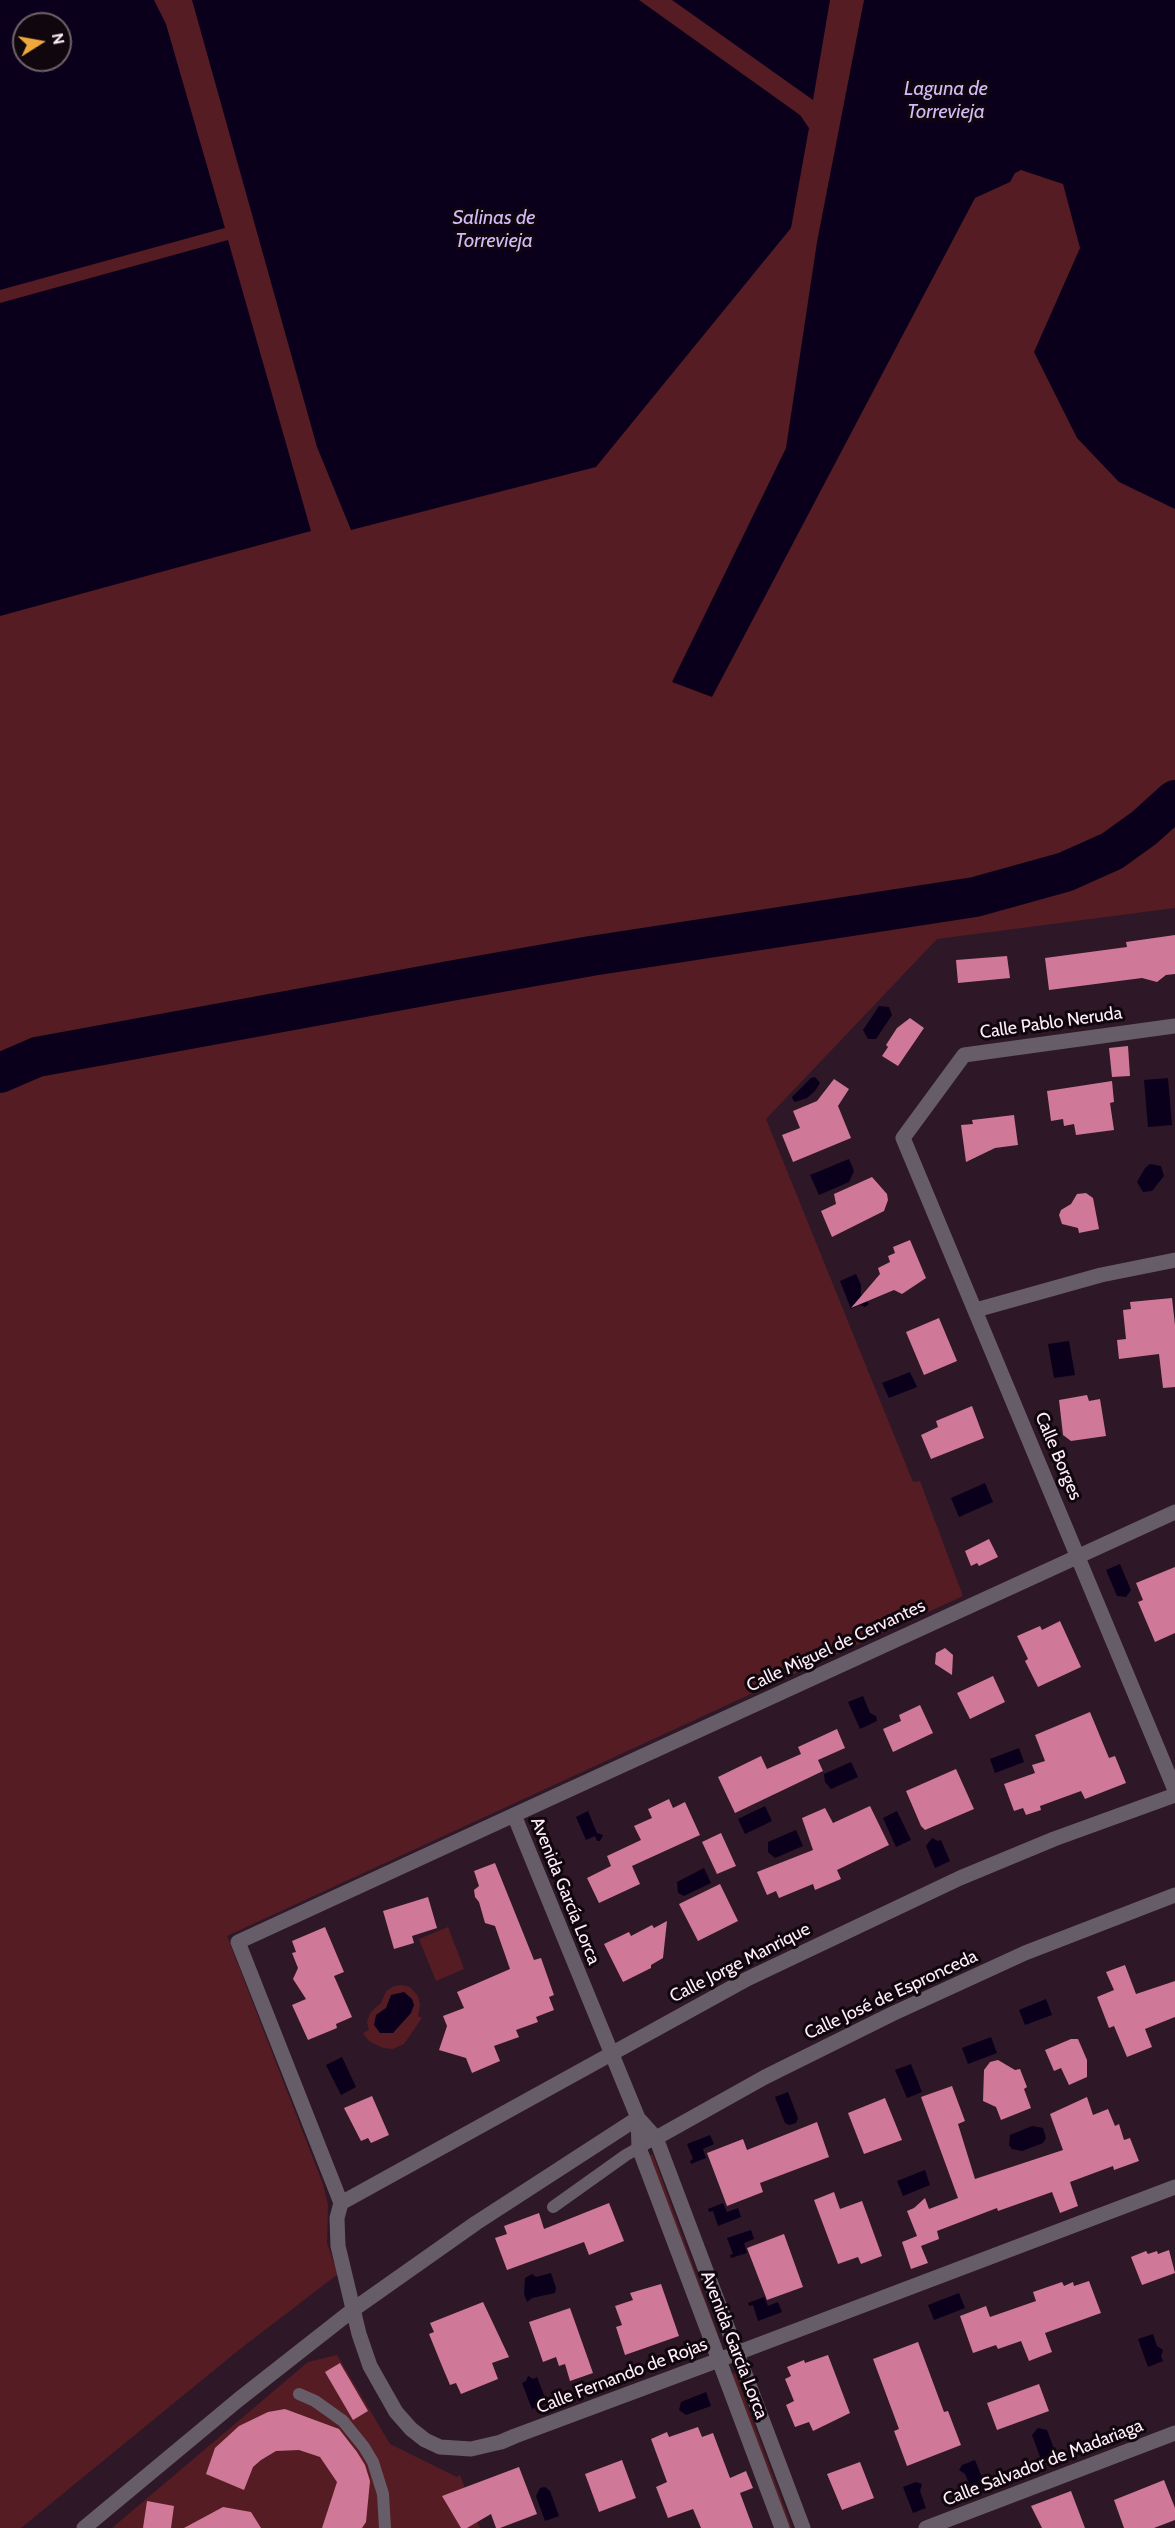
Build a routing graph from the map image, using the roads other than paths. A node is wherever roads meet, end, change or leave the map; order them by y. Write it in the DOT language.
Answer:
graph roads {
  1 [pos="1175,1026"];
  2 [pos="903,1138"];
  3 [pos="1175,1260"];
  4 [pos="976,1311"];
  5 [pos="1175,1512"];
  6 [pos="1079,1556"];
  7 [pos="1175,1790"];
  8 [pos="1175,1795"];
  9 [pos="514,1815"];
  10 [pos="1175,1895"];
  11 [pos="610,2053"];
  12 [pos="638,2118"];
  13 [pos="656,2138"];
  14 [pos="639,2148"];
  15 [pos="1175,2187"];
  16 [pos="341,2203"];
  17 [pos="553,2207"];
  18 [pos="354,2309"];
  19 [pos="737,2353"];
  20 [pos="719,2360"];
  21 [pos="300,2394"];
  22 [pos="1175,2433"];
  23 [pos="84,2528"];
  24 [pos="385,2528"];
  25 [pos="782,2528"];
  26 [pos="803,2528"];
  27 [pos="926,2528"];
  1 -- 2 [label="street, Calle Pablo Neruda"];
  2 -- 4 [label="street, Calle Borges"];
  3 -- 4 [label="street"];
  4 -- 6 [label="street, Calle Borges"];
  5 -- 6 [label="street, Calle Miguel de Cervantes"];
  6 -- 7 [label="street, Calle Borges"];
  6 -- 9 [label="street, Calle Miguel de Cervantes"];
  8 -- 11 [label="street, Calle Jorge Manrique"];
  9 -- 11 [label="street, Avenida García Lorca"];
  9 -- 16 [label="street, Avenida García Lorca"];
  10 -- 13 [label="street, Calle José de Espronceda"];
  11 -- 12 [label="street, Avenida García Lorca"];
  11 -- 16 [label="street, Calle Jorge Manrique"];
  12 -- 13 [label="street"];
  12 -- 14 [label="street, Avenida García Lorca"];
  12 -- 18 [label="street"];
  13 -- 14 [label="lane"];
  13 -- 19 [label="street, Avenida García Lorca"];
  14 -- 17 [label="lane"];
  14 -- 20 [label="street, Avenida García Lorca"];
  15 -- 19 [label="street, Calle Fernando de Rojas"];
  16 -- 18 [label="street, Avenida García Lorca"];
  18 -- 20 [label="street, Calle Fernando de Rojas"];
  18 -- 23 [label="street"];
  19 -- 20 [label="street, Calle Fernando de Rojas"];
  19 -- 26 [label="street, Avenida García Lorca"];
  20 -- 25 [label="street, Avenida García Lorca"];
  21 -- 24 [label="lane"];
  22 -- 27 [label="street, Calle Salvador de Madariaga"];
}
